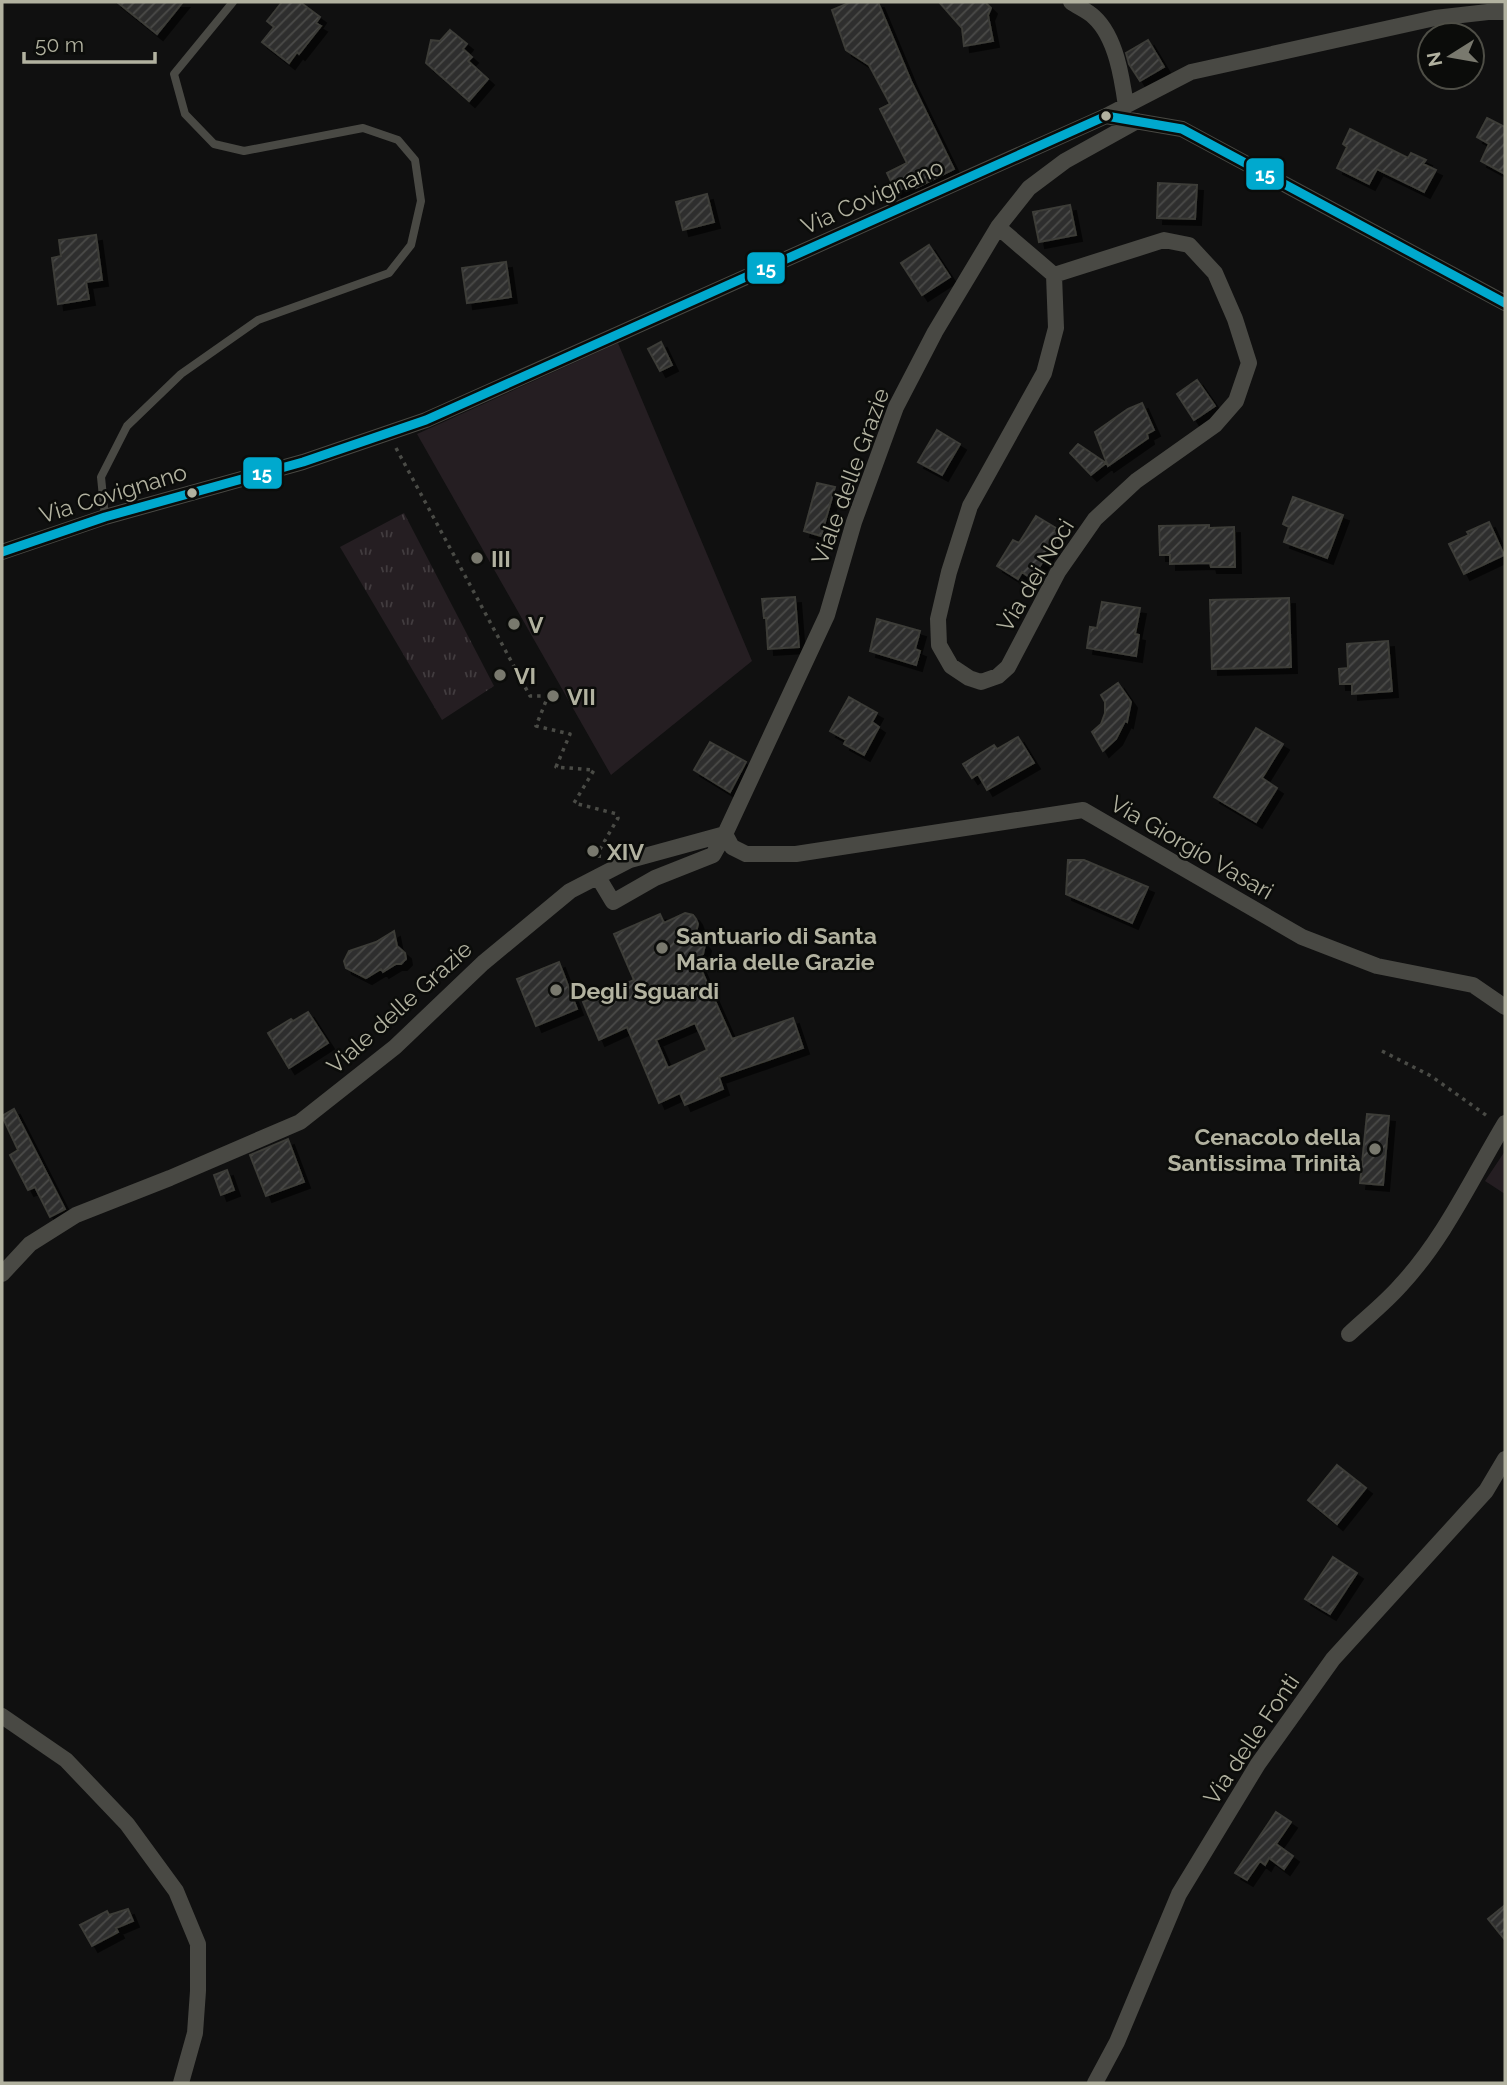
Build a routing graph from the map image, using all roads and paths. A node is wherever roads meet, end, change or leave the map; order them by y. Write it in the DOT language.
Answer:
graph roads {
  1 [pos="233,2"];
  2 [pos="1070,2"];
  3 [pos="1505,12"];
  4 [pos="1126,106"];
  5 [pos="1106,116"];
  6 [pos="1137,121"];
  7 [pos="998,227"];
  8 [pos="1054,275"];
  9 [pos="1505,303"];
  10 [pos="390,433"];
  11 [pos="105,517"];
  12 [pos="2,552"];
  13 [pos="725,834"];
  14 [pos="598,877"];
  15 [pos="1505,1007"];
  16 [pos="1382,1051"];
  17 [pos="1504,1126"];
  18 [pos="2,1273"];
  19 [pos="1349,1334"];
  20 [pos="1505,1459"];
  21 [pos="2,1716"];
  22 [pos="181,2083"];
  23 [pos="1095,2083"];
  1 -- 11 [label="lane"];
  2 -- 4 [label="street"];
  3 -- 4 [label="street, Via Covignano"];
  4 -- 5 [label="street, Via Covignano"];
  5 -- 6 [label="street"];
  5 -- 10 [label="street, Via Covignano"];
  6 -- 7 [label="street, Viale delle Grazie"];
  6 -- 9 [label="street"];
  7 -- 8 [label="street"];
  7 -- 13 [label="street, Viale delle Grazie"];
  8 -- 8 [label="street, Via dei Noci"];
  10 -- 11 [label="street, Via Covignano"];
  10 -- 14 [label="path"];
  11 -- 12 [label="street, Via Covignano"];
  13 -- 14 [label="street, Viale delle Grazie"];
  13 -- 14 [label="street, Viale delle Grazie"];
  13 -- 15 [label="street, Via Giorgio Vasari"];
  14 -- 18 [label="street, Viale delle Grazie"];
  16 -- 17 [label="path"];
  17 -- 19 [label="street"];
  20 -- 23 [label="street, Via delle Fonti"];
  21 -- 22 [label="street"];
}
